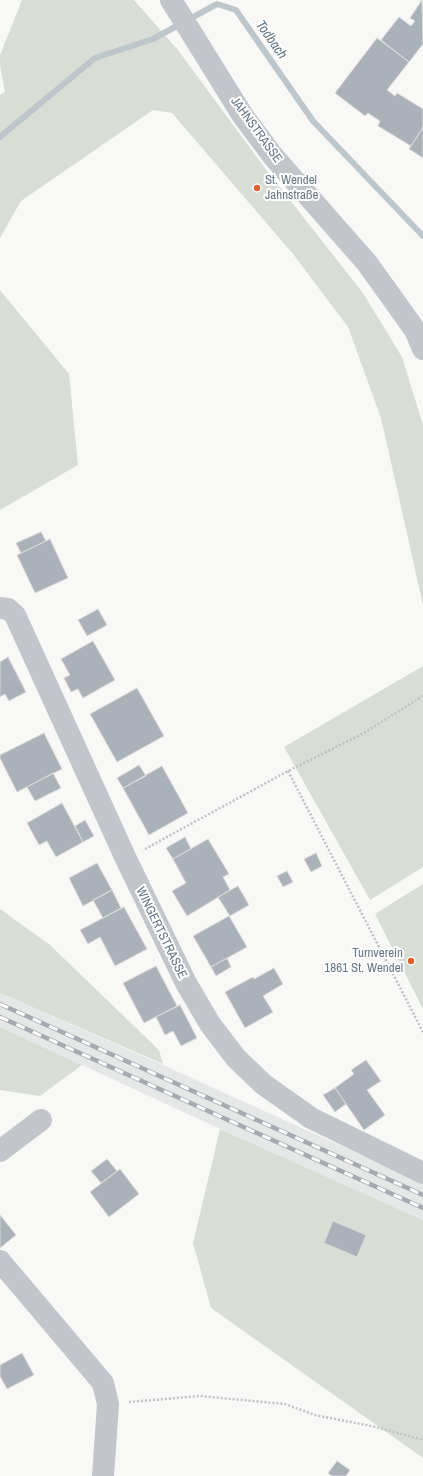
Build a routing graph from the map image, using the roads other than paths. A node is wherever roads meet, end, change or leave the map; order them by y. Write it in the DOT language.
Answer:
graph roads {
  1 [pos="174,3"];
  2 [pos="423,349"];
  3 [pos="0,608"];
  4 [pos="41,1120"];
  5 [pos="0,1151"];
  6 [pos="423,1173"];
  7 [pos="0,1261"];
  8 [pos="103,1476"];
  1 -- 2 [label="street, JAHNSTRASSE"];
  3 -- 6 [label="street, WINGERTSTRASSE"];
  4 -- 5 [label="street"];
  7 -- 8 [label="street"];
}
